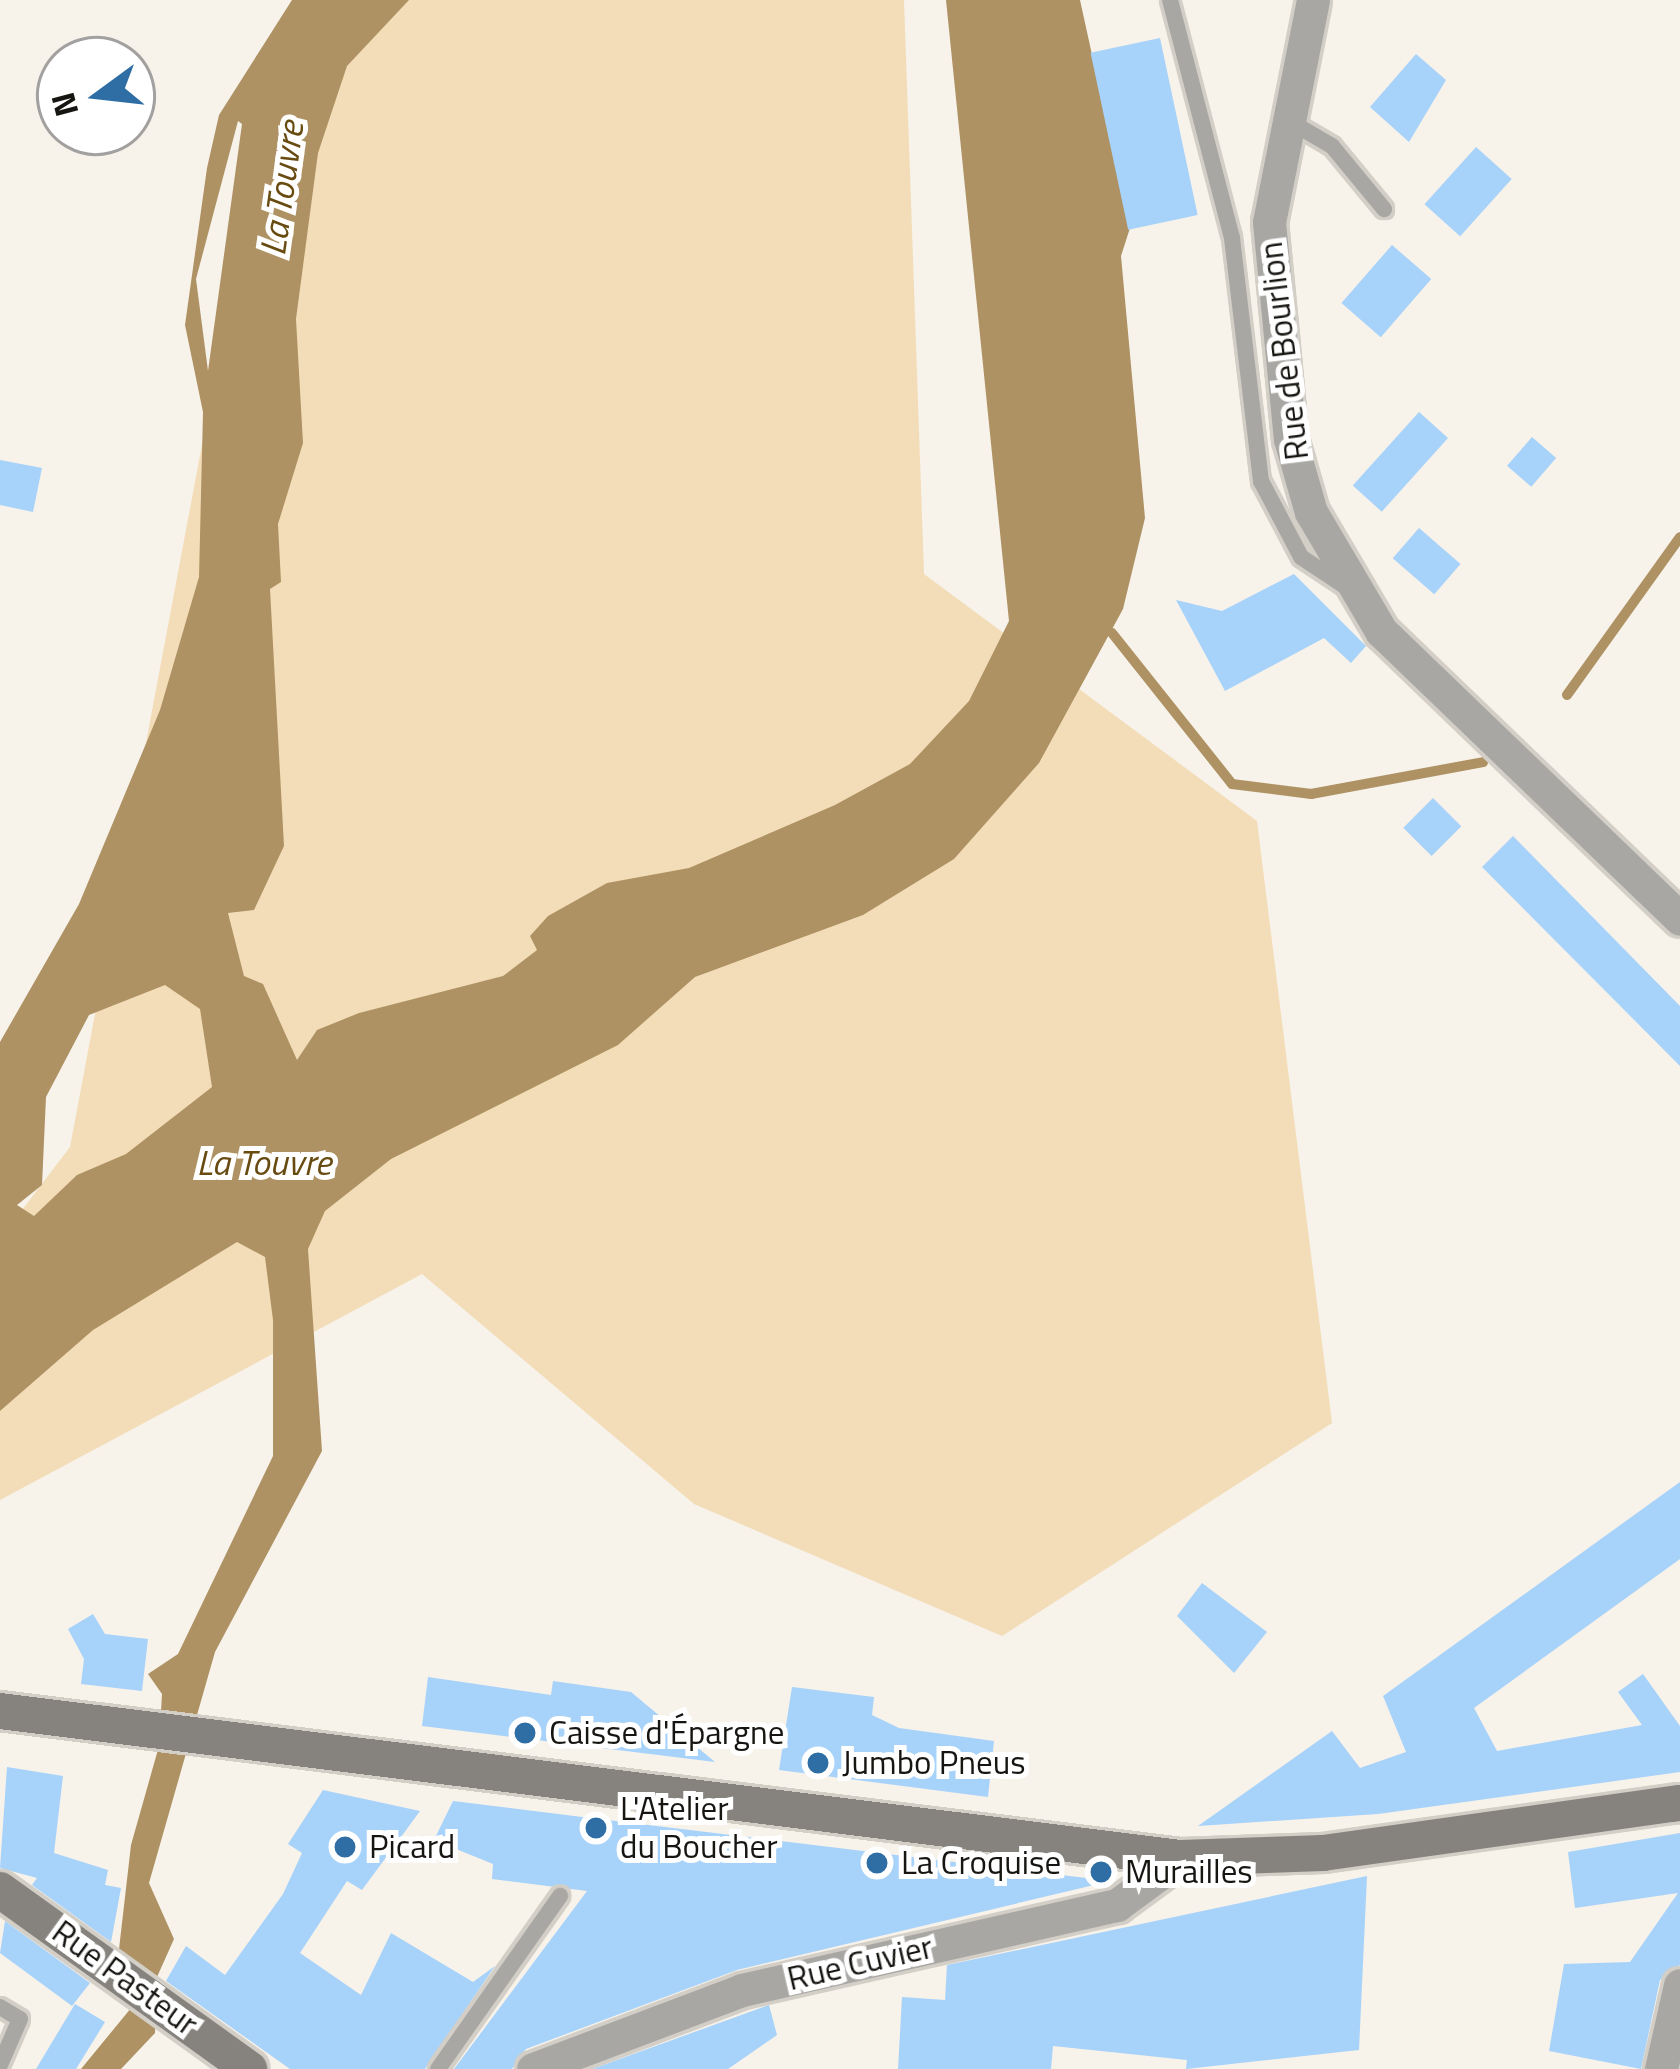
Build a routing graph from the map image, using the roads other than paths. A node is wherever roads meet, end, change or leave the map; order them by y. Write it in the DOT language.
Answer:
graph roads {
  1 [pos="1170,0"];
  2 [pos="1312,0"];
  3 [pos="1283,118"];
  4 [pos="1384,208"];
  5 [pos="1351,590"];
  6 [pos="1680,920"];
  7 [pos="0,1711"];
  8 [pos="1680,1803"];
  9 [pos="1181,1858"];
  10 [pos="0,1890"];
  11 [pos="560,1896"];
  12 [pos="1680,1985"];
  13 [pos="0,2007"];
  14 [pos="0,2065"];
  15 [pos="240,2066"];
  16 [pos="438,2069"];
  17 [pos="533,2069"];
  18 [pos="1661,2069"];
  1 -- 5 [label="lane"];
  2 -- 3 [label="street, Rue de Bourlion"];
  3 -- 4 [label="lane"];
  3 -- 5 [label="street, Rue de Bourlion"];
  5 -- 6 [label="street, Rue de Bourlion"];
  7 -- 9 [label="main road"];
  8 -- 9 [label="main road"];
  9 -- 17 [label="street, Rue Cuvier"];
  10 -- 15 [label="main road, Rue Pasteur"];
  11 -- 16 [label="lane"];
  12 -- 18 [label="street"];
  13 -- 14 [label="lane"];
}
